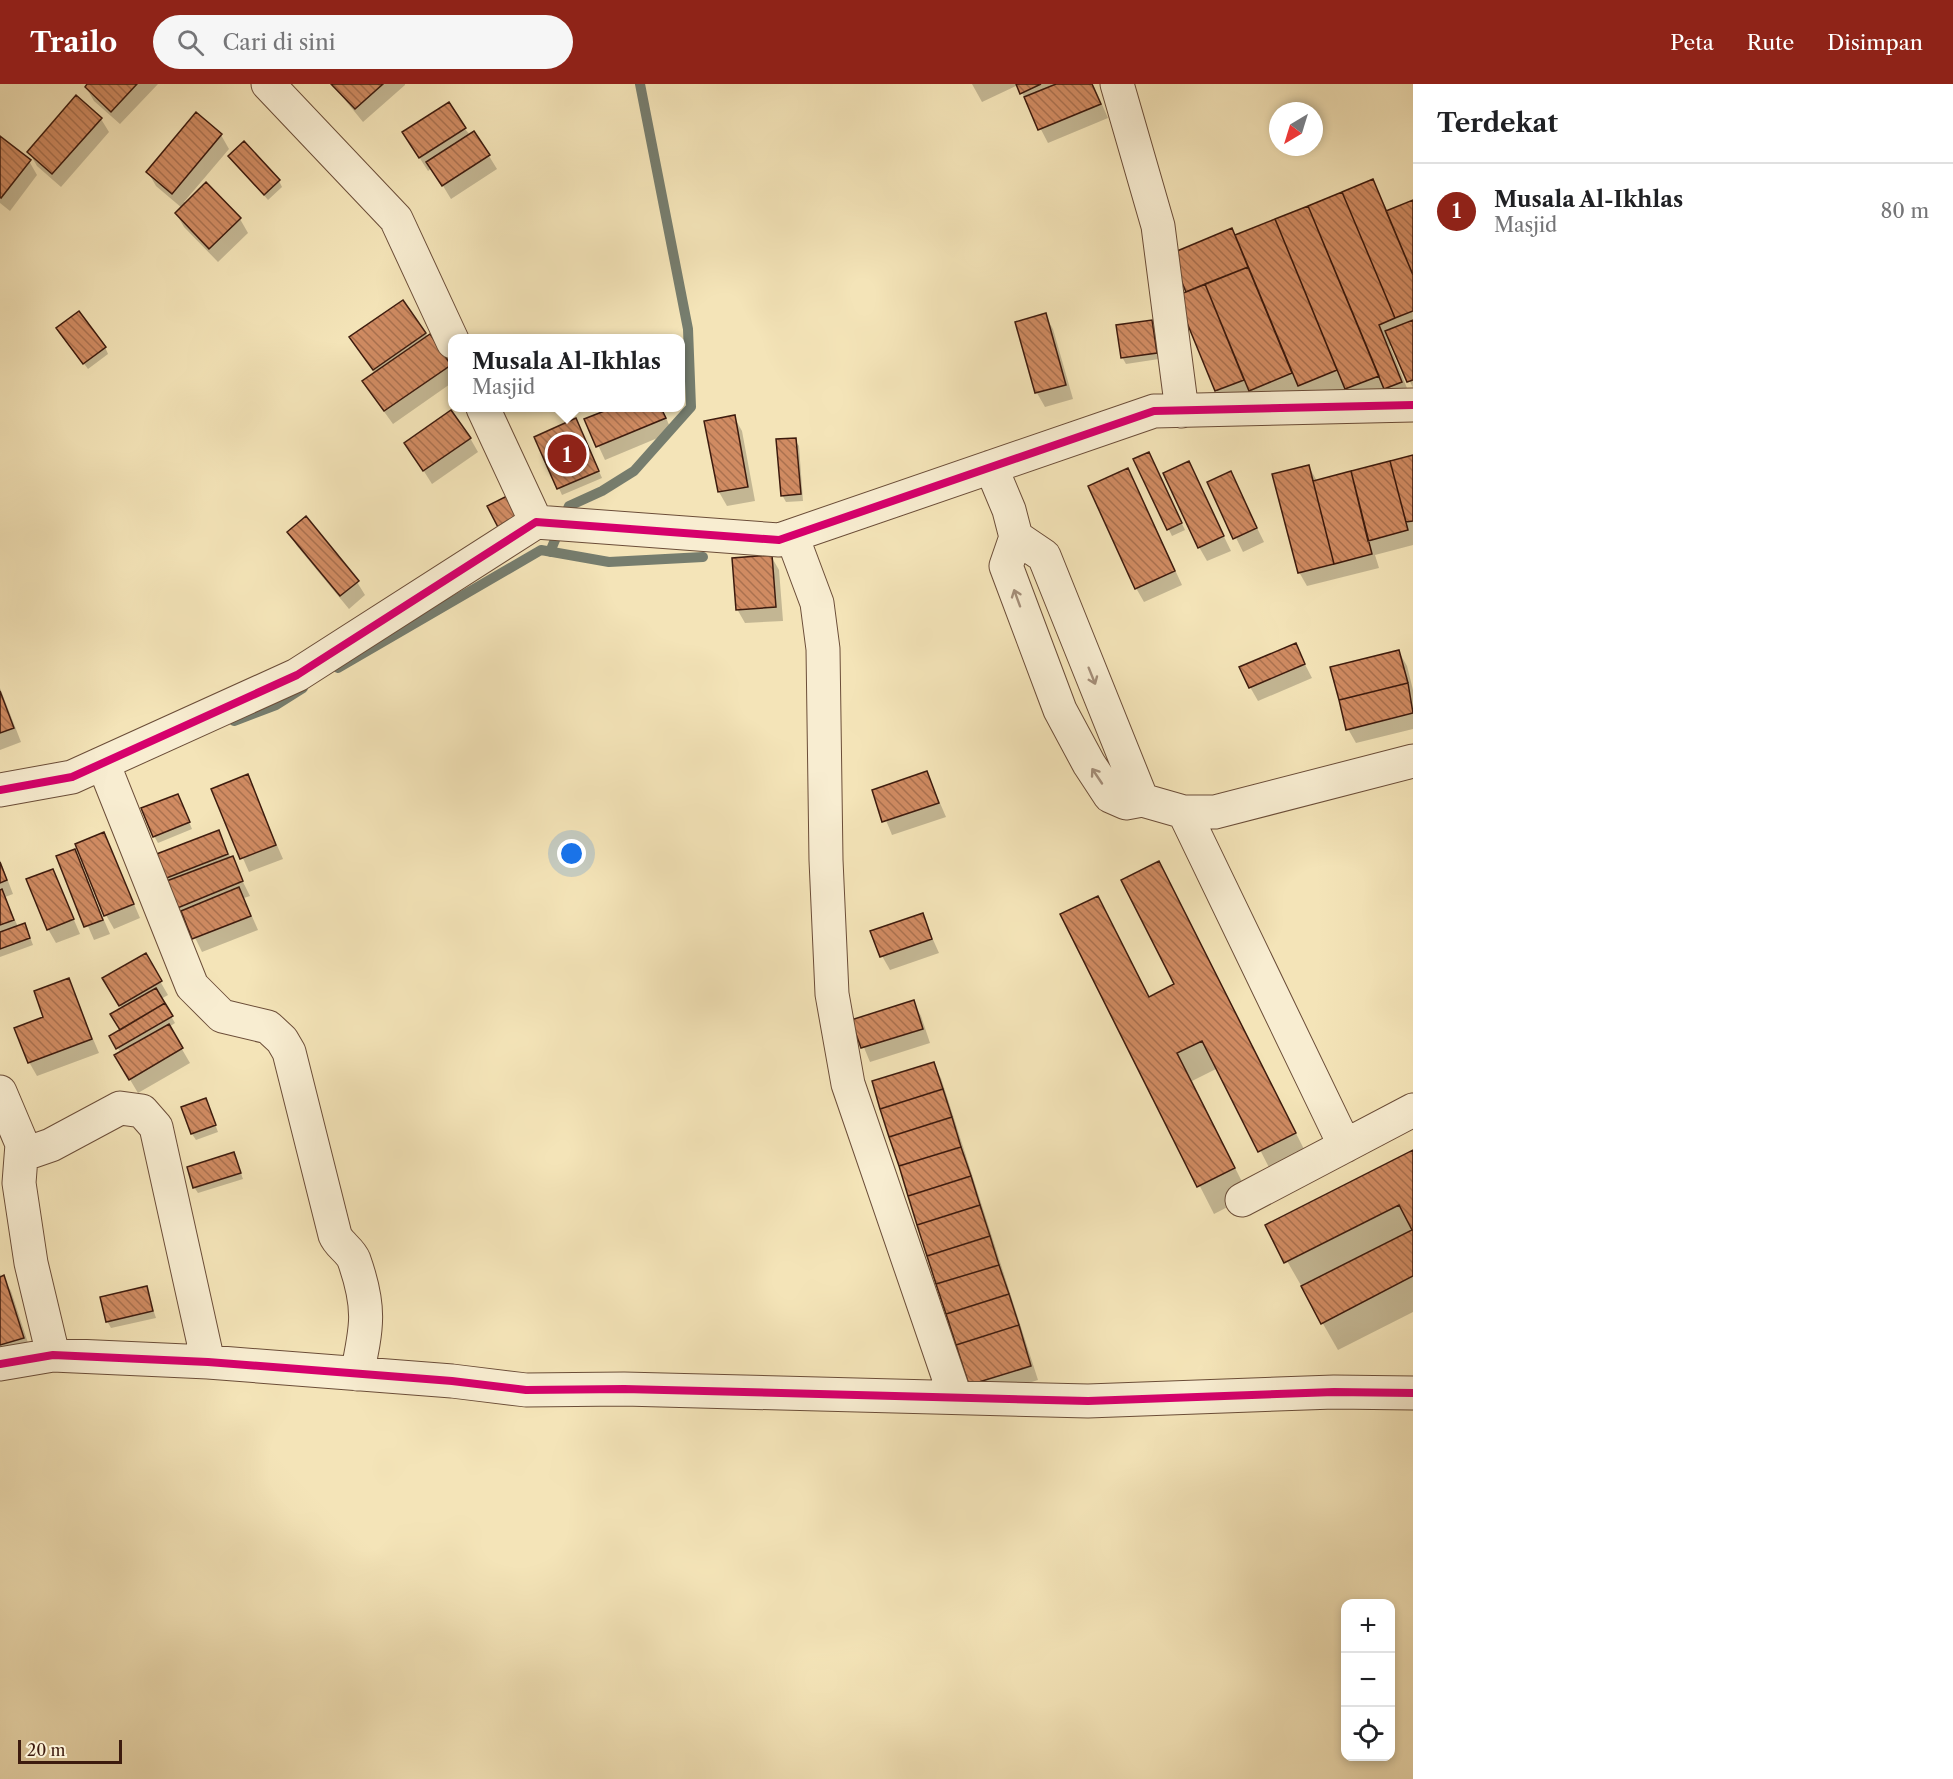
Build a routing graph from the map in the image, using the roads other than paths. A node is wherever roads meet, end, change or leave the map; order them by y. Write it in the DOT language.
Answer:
graph roads {
  1 [pos="268,84"];
  2 [pos="1117,84"];
  3 [pos="449,334"];
  4 [pos="1413,405"];
  5 [pos="1182,411"];
  6 [pos="485,412"];
  7 [pos="991,467"];
  8 [pos="536,522"];
  9 [pos="792,536"];
  10 [pos="1016,537"];
  11 [pos="1074,630"];
  12 [pos="1034,646"];
  13 [pos="1413,761"];
  14 [pos="103,763"];
  15 [pos="0,790"];
  16 [pos="1142,800"];
  17 [pos="1184,812"];
  18 [pos="0,1092"];
  19 [pos="1413,1110"];
  20 [pos="1345,1146"];
  21 [pos="22,1155"];
  22 [pos="1242,1200"];
  23 [pos="53,1354"];
  24 [pos="208,1362"];
  25 [pos="0,1364"];
  26 [pos="357,1374"];
  27 [pos="1413,1393"];
  28 [pos="955,1396"];
  1 -- 3 [label="street"];
  2 -- 5 [label="street"];
  4 -- 5 [label="street"];
  5 -- 7 [label="street"];
  6 -- 8 [label="street"];
  7 -- 9 [label="street"];
  7 -- 10 [label="street"];
  8 -- 9 [label="street"];
  8 -- 14 [label="street"];
  9 -- 28 [label="street"];
  10 -- 11 [label="street"];
  12 -- 10 [label="street, one-way"];
  11 -- 12 [label="street"];
  11 -- 16 [label="street, one-way"];
  16 -- 12 [label="street, one-way"];
  13 -- 17 [label="street"];
  14 -- 15 [label="street"];
  14 -- 26 [label="street"];
  16 -- 17 [label="street"];
  17 -- 20 [label="street"];
  18 -- 21 [label="street"];
  19 -- 20 [label="street"];
  20 -- 22 [label="street"];
  21 -- 23 [label="street"];
  21 -- 24 [label="street"];
  23 -- 24 [label="street"];
  23 -- 25 [label="street"];
  24 -- 26 [label="street"];
  26 -- 28 [label="street"];
  27 -- 28 [label="street"];
}
